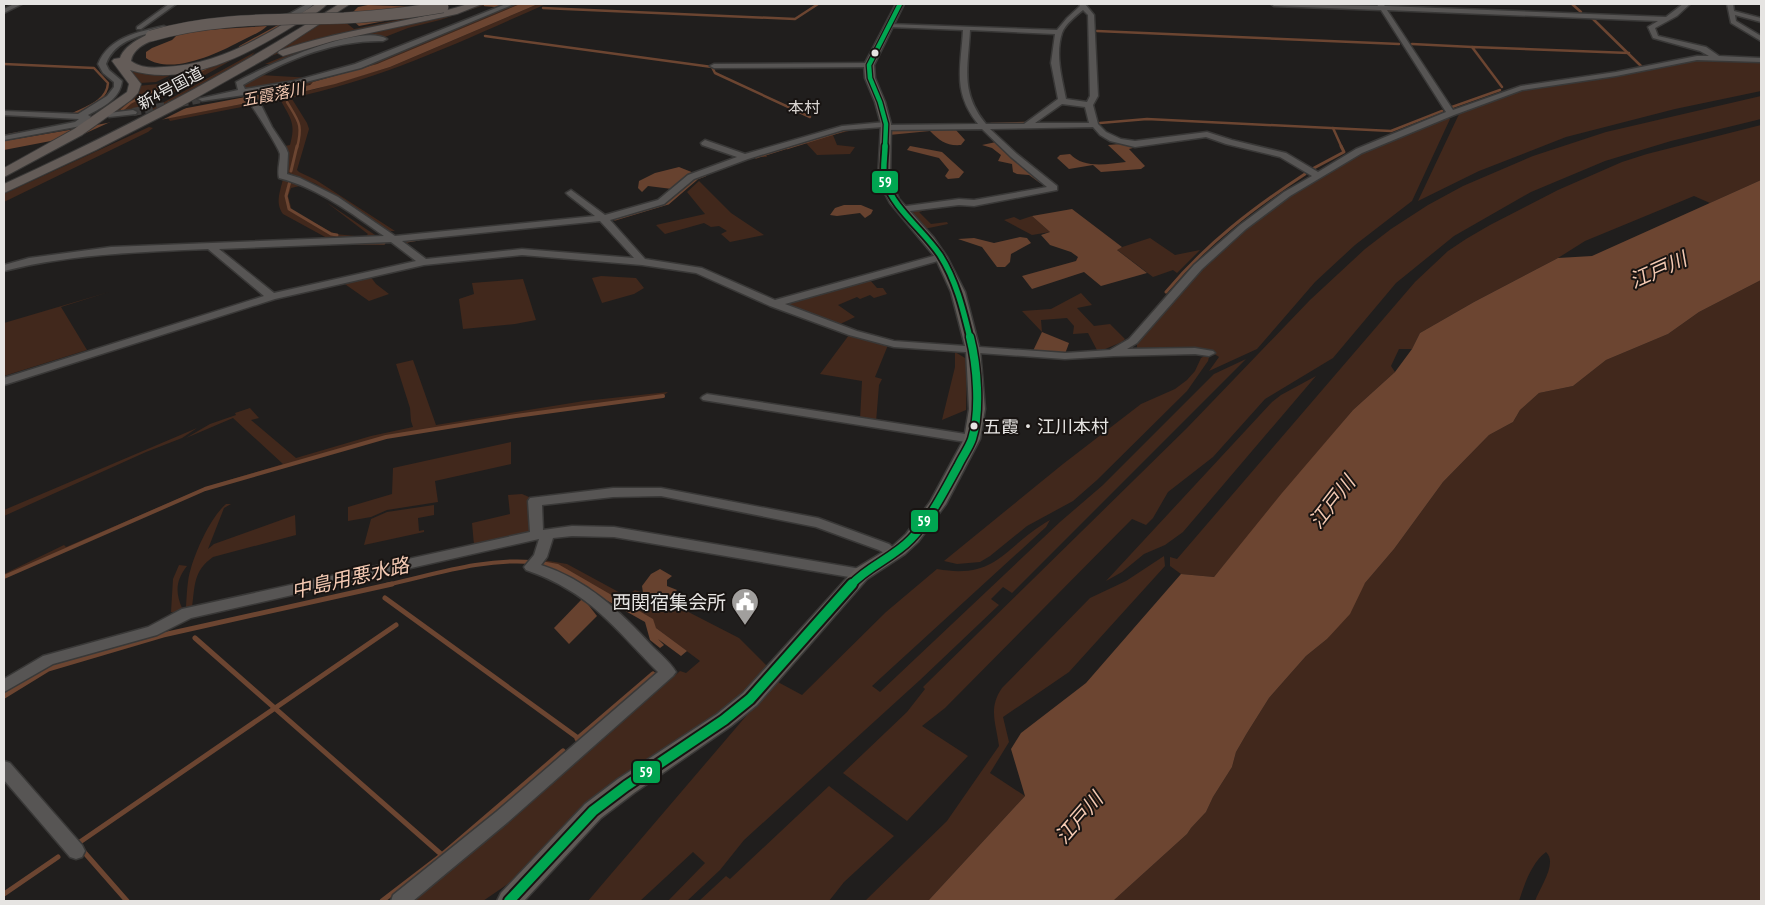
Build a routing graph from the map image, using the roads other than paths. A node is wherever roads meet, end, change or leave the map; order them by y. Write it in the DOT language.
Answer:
graph roads {
  1 [pos="19,4"];
  2 [pos="173,4"];
  3 [pos="312,4"];
  4 [pos="322,4"];
  5 [pos="326,4"];
  6 [pos="345,4"];
  7 [pos="459,4"];
  8 [pos="466,4"];
  9 [pos="477,4"];
  10 [pos="512,4"];
  11 [pos="900,4"];
  12 [pos="1274,4"];
  13 [pos="1687,4"];
  14 [pos="1730,4"];
  15 [pos="1083,5"];
  16 [pos="1381,6"];
  17 [pos="444,8"];
  18 [pos="4,11"];
  19 [pos="1731,12"];
  20 [pos="1667,19"];
  21 [pos="1761,20"];
  22 [pos="890,25"];
  23 [pos="967,28"];
  24 [pos="1059,32"];
  25 [pos="156,34"];
  26 [pos="383,39"];
  27 [pos="1761,39"];
  28 [pos="1718,58"];
  29 [pos="1761,60"];
  30 [pos="869,65"];
  31 [pos="714,66"];
  32 [pos="246,93"];
  33 [pos="202,99"];
  34 [pos="1061,101"];
  35 [pos="1089,105"];
  36 [pos="173,107"];
  37 [pos="136,112"];
  38 [pos="4,113"];
  39 [pos="1451,113"];
  40 [pos="108,115"];
  41 [pos="89,118"];
  42 [pos="1095,125"];
  43 [pos="886,126"];
  44 [pos="1026,126"];
  45 [pos="982,127"];
  46 [pos="4,138"];
  47 [pos="705,143"];
  48 [pos="745,157"];
  49 [pos="4,174"];
  50 [pos="1316,175"];
  51 [pos="4,179"];
  52 [pos="4,189"];
  53 [pos="571,193"];
  54 [pos="902,209"];
  55 [pos="604,218"];
  56 [pos="393,239"];
  57 [pos="210,246"];
  58 [pos="942,257"];
  59 [pos="424,262"];
  60 [pos="642,262"];
  61 [pos="4,268"];
  62 [pos="272,297"];
  63 [pos="774,304"];
  64 [pos="973,350"];
  65 [pos="1113,353"];
  66 [pos="1209,353"];
  67 [pos="4,382"];
  68 [pos="707,398"];
  69 [pos="972,439"];
  70 [pos="542,534"];
  71 [pos="894,554"];
  72 [pos="860,574"];
  73 [pos="4,686"];
  74 [pos="4,768"];
  75 [pos="76,851"];
  76 [pos="400,901"];
  77 [pos="509,901"];
  1 -- 18 [label="street"];
  2 -- 25 [label="street"];
  3 -- 25 [label="street"];
  4 -- 25 [label="highway"];
  5 -- 37 [label="highway, 新4号国道"];
  6 -- 36 [label="highway, 新4号国道"];
  7 -- 17 [label="highway"];
  8 -- 17 [label="highway"];
  9 -- 36 [label="highway"];
  10 -- 32 [label="street"];
  11 -- 22 [label="main road"];
  12 -- 16 [label="street"];
  13 -- 20 [label="street"];
  14 -- 19 [label="street"];
  15 -- 24 [label="street"];
  15 -- 35 [label="street"];
  16 -- 20 [label="street"];
  16 -- 39 [label="street"];
  17 -- 25 [label="highway, bridge"];
  19 -- 21 [label="street"];
  19 -- 27 [label="street"];
  20 -- 28 [label="street"];
  22 -- 23 [label="street"];
  22 -- 30 [label="main road"];
  23 -- 24 [label="street"];
  23 -- 45 [label="street"];
  24 -- 34 [label="street"];
  25 -- 41 [label="highway"];
  25 -- 41 [label="street"];
  26 -- 32 [label="street"];
  28 -- 29 [label="street"];
  28 -- 39 [label="street"];
  30 -- 31 [label="street"];
  30 -- 43 [label="main road"];
  32 -- 33 [label="street"];
  32 -- 56 [label="street"];
  34 -- 35 [label="street"];
  34 -- 44 [label="street"];
  35 -- 42 [label="street"];
  36 -- 52 [label="highway, 新4号国道"];
  37 -- 40 [label="street"];
  37 -- 51 [label="highway, 新4号国道"];
  38 -- 41 [label="street"];
  39 -- 50 [label="street"];
  41 -- 46 [label="street"];
  41 -- 49 [label="highway"];
  42 -- 44 [label="street"];
  42 -- 50 [label="street"];
  43 -- 45 [label="street"];
  43 -- 48 [label="street"];
  43 -- 54 [label="main road"];
  44 -- 45 [label="street"];
  45 -- 54 [label="street"];
  47 -- 48 [label="street"];
  48 -- 55 [label="street"];
  50 -- 65 [label="street"];
  53 -- 55 [label="street"];
  54 -- 58 [label="main road"];
  55 -- 56 [label="street"];
  55 -- 60 [label="street"];
  56 -- 57 [label="street"];
  56 -- 59 [label="street"];
  57 -- 61 [label="street"];
  57 -- 62 [label="street"];
  58 -- 63 [label="street"];
  58 -- 64 [label="main road"];
  59 -- 60 [label="street"];
  59 -- 62 [label="street"];
  60 -- 63 [label="street"];
  62 -- 67 [label="street"];
  63 -- 64 [label="street"];
  64 -- 65 [label="street"];
  64 -- 69 [label="main road"];
  65 -- 66 [label="street"];
  68 -- 69 [label="street"];
  69 -- 71 [label="main road"];
  70 -- 71 [label="street"];
  70 -- 72 [label="street"];
  70 -- 73 [label="street"];
  70 -- 76 [label="street"];
  71 -- 72 [label="main road"];
  72 -- 77 [label="main road"];
  74 -- 75 [label="street"];
}
